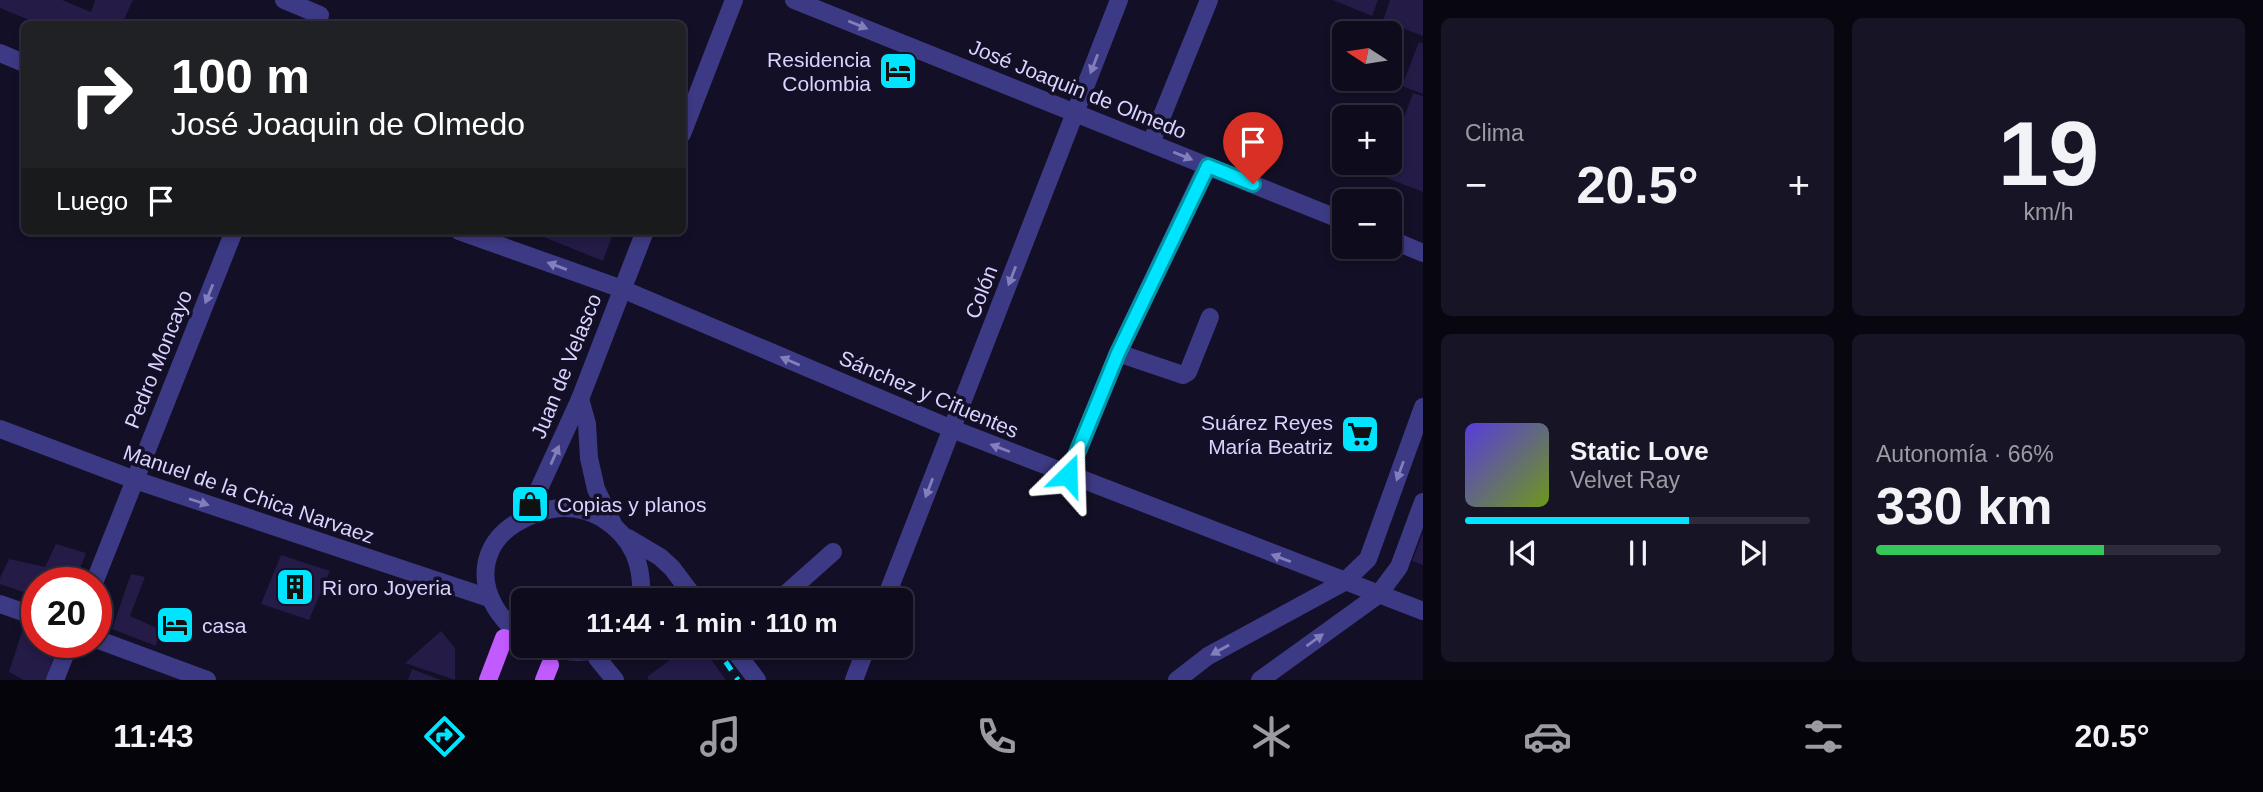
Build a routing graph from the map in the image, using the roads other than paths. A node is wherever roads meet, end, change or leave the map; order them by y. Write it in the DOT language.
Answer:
graph roads {
  1 [pos="284,0"];
  2 [pos="734,0"];
  3 [pos="794,0"];
  4 [pos="1119,0"];
  5 [pos="1209,0"];
  6 [pos="321,13"];
  7 [pos="0,52"];
  8 [pos="21,62"];
  9 [pos="1075,113"];
  10 [pos="686,124"];
  11 [pos="1151,143"];
  12 [pos="1208,166"];
  13 [pos="1332,216"];
  14 [pos="232,235"];
  15 [pos="470,235"];
  16 [pos="643,235"];
  17 [pos="1402,244"];
  18 [pos="1423,253"];
  19 [pos="622,289"];
  20 [pos="1210,317"];
  21 [pos="1118,353"];
  22 [pos="580,399"];
  23 [pos="1423,407"];
  24 [pos="0,429"];
  25 [pos="952,429"];
  26 [pos="1068,475"];
  27 [pos="135,480"];
  28 [pos="1423,502"];
  29 [pos="526,517"];
  30 [pos="619,530"];
  31 [pos="833,552"];
  32 [pos="100,567"];
  33 [pos="1345,582"];
  34 [pos="642,588"];
  35 [pos="687,588"];
  36 [pos="792,588"];
  37 [pos="890,588"];
  38 [pos="1378,594"];
  39 [pos="486,597"];
  40 [pos="0,604"];
  41 [pos="21,611"];
  42 [pos="1423,611"];
  43 [pos="504,638"];
  44 [pos="112,645"];
  45 [pos="64,658"];
  46 [pos="740,658"];
  47 [pos="862,658"];
  48 [pos="597,659"];
  49 [pos="547,672"];
  50 [pos="55,680"];
  51 [pos="207,680"];
  52 [pos="488,680"];
  53 [pos="615,680"];
  54 [pos="757,680"];
  55 [pos="854,680"];
  56 [pos="1177,680"];
  57 [pos="1260,680"];
  1 -- 6 [label="street"];
  2 -- 10 [label="street"];
  3 -- 9 [label="street, José Joaquin de Olmedo, one-way"];
  4 -- 9 [label="street, Colón, one-way"];
  5 -- 11 [label="street"];
  7 -- 8 [label="street"];
  9 -- 11 [label="street, José Joaquin de Olmedo"];
  9 -- 25 [label="street, Colón, one-way"];
  11 -- 12 [label="street, José Joaquin de Olmedo, one-way"];
  12 -- 13 [label="street, José Joaquin de Olmedo"];
  12 -- 21 [label="street"];
  14 -- 27 [label="street, Pedro Moncayo, one-way"];
  19 -- 15 [label="street, Sánchez y Cifuentes, one-way"];
  16 -- 19 [label="street, Juan de Velasco"];
  17 -- 18 [label="street"];
  19 -- 22 [label="street, Juan de Velasco"];
  25 -- 19 [label="street, Sánchez y Cifuentes, one-way"];
  20 -- 21 [label="street"];
  21 -- 26 [label="street"];
  29 -- 22 [label="street, Juan de Velasco, one-way"];
  22 -- 30 [label="street"];
  23 -- 33 [label="street, one-way"];
  24 -- 27 [label="street, Manuel de la Chica Narvaez"];
  26 -- 25 [label="street, Sánchez y Cifuentes, one-way"];
  25 -- 37 [label="street, Colón, one-way"];
  33 -- 26 [label="street, Sánchez y Cifuentes, one-way"];
  27 -- 32 [label="street, Pedro Moncayo"];
  27 -- 39 [label="street, Manuel de la Chica Narvaez, one-way"];
  28 -- 38 [label="street"];
  29 -- 30 [label="street"];
  29 -- 39 [label="street"];
  30 -- 34 [label="street"];
  30 -- 35 [label="street"];
  31 -- 36 [label="street"];
  33 -- 38 [label="street, Sánchez y Cifuentes"];
  33 -- 56 [label="street, one-way"];
  38 -- 42 [label="street, Sánchez y Cifuentes"];
  57 -- 38 [label="street, one-way"];
  39 -- 43 [label="street"];
  40 -- 41 [label="street"];
  43 -- 49 [label="street"];
  43 -- 52 [label="main road"];
  44 -- 51 [label="street"];
  45 -- 50 [label="street"];
  46 -- 54 [label="street"];
  47 -- 55 [label="street"];
  48 -- 49 [label="street"];
  48 -- 53 [label="street"];
}
